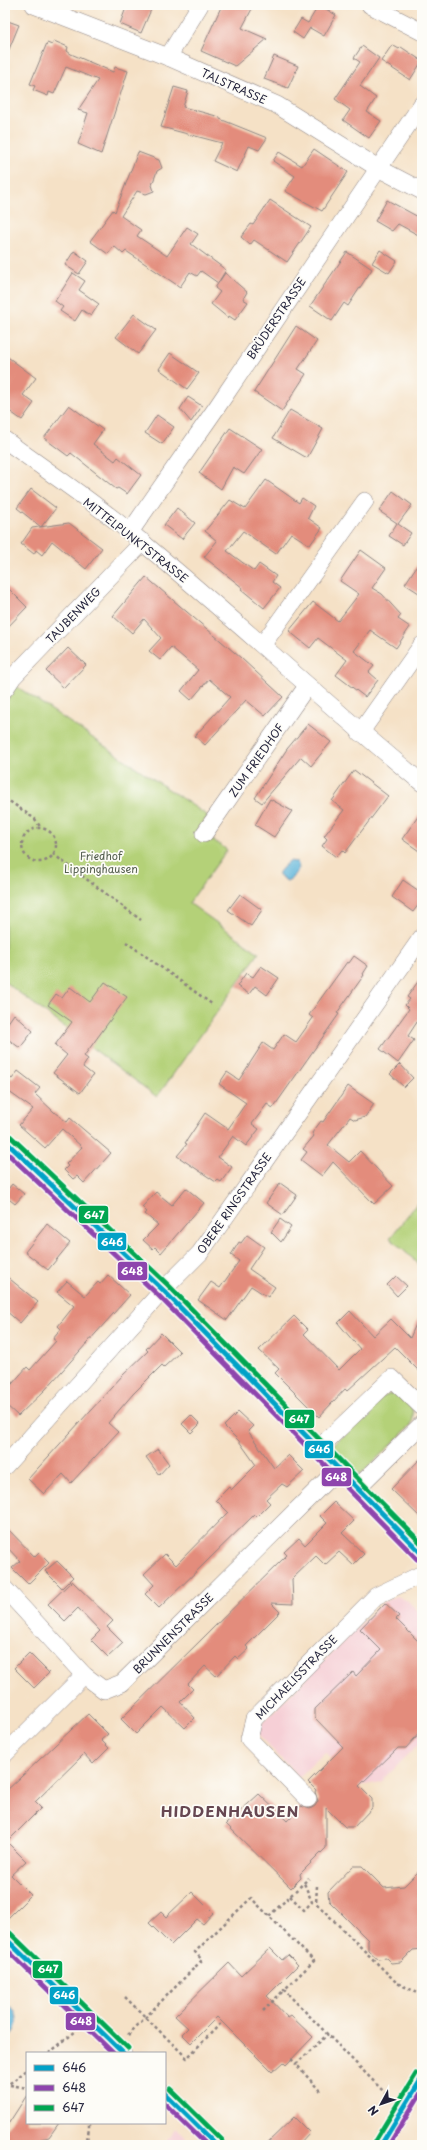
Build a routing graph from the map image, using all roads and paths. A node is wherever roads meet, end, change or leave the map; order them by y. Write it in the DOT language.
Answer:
graph roads {
  1 [pos="34,5"];
  2 [pos="200,5"];
  3 [pos="370,5"];
  4 [pos="422,32"];
  5 [pos="168,57"];
  6 [pos="422,104"];
  7 [pos="378,168"];
  8 [pos="422,190"];
  9 [pos="5,440"];
  10 [pos="365,501"];
  11 [pos="130,532"];
  12 [pos="143,542"];
  13 [pos="263,644"];
  14 [pos="422,645"];
  15 [pos="307,686"];
  16 [pos="5,689"];
  17 [pos="360,733"];
  18 [pos="422,783"];
  19 [pos="5,798"];
  20 [pos="41,828"];
  21 [pos="204,834"];
  22 [pos="53,854"];
  23 [pos="142,920"];
  24 [pos="422,937"];
  25 [pos="126,942"];
  26 [pos="212,1004"];
  27 [pos="5,1141"];
  28 [pos="162,1290"];
  29 [pos="422,1407"];
  30 [pos="422,1424"];
  31 [pos="318,1449"];
  32 [pos="5,1466"];
  33 [pos="338,1469"];
  34 [pos="357,1488"];
  35 [pos="422,1554"];
  36 [pos="422,1574"];
  37 [pos="5,1589"];
  38 [pos="84,1676"];
  39 [pos="5,1754"];
  40 [pos="308,1799"];
  41 [pos="309,1878"];
  42 [pos="304,1883"];
  43 [pos="317,1886"];
  44 [pos="290,1896"];
  45 [pos="269,1916"];
  46 [pos="5,1938"];
  47 [pos="284,1990"];
  48 [pos="422,1995"];
  49 [pos="125,1997"];
  50 [pos="262,2012"];
  51 [pos="146,2017"];
  52 [pos="89,2020"];
  53 [pos="221,2023"];
  54 [pos="328,2034"];
  55 [pos="120,2050"];
  56 [pos="49,2052"];
  57 [pos="291,2059"];
  58 [pos="296,2064"];
  59 [pos="26,2071"];
  60 [pos="422,2078"];
  61 [pos="9,2085"];
  62 [pos="5,2086"];
  63 [pos="26,2088"];
  64 [pos="320,2091"];
  65 [pos="166,2095"];
  66 [pos="401,2110"];
  67 [pos="89,2124"];
  68 [pos="86,2145"];
  69 [pos="217,2145"];
  70 [pos="381,2145"];
  1 -- 5 [label="street, TALSTRASSE"];
  2 -- 5 [label="street"];
  3 -- 4 [label="street"];
  5 -- 7 [label="street, TALSTRASSE"];
  6 -- 7 [label="street, BRÜDERSTRASSE"];
  7 -- 8 [label="street, TALSTRASSE"];
  7 -- 11 [label="street, BRÜDERSTRASSE"];
  9 -- 11 [label="street, MITTELPUNKTSTRASSE"];
  10 -- 13 [label="street"];
  11 -- 12 [label="street, MITTELPUNKTSTRASSE"];
  12 -- 13 [label="street, MITTELPUNKTSTRASSE"];
  12 -- 16 [label="street, TAUBENWEG"];
  13 -- 15 [label="street, MITTELPUNKTSTRASSE"];
  14 -- 17 [label="street"];
  15 -- 17 [label="street, MITTELPUNKTSTRASSE"];
  15 -- 21 [label="street, ZUM FRIEDHOF"];
  17 -- 18 [label="street, MITTELPUNKTSTRASSE"];
  19 -- 20 [label="path"];
  20 -- 22 [label="path"];
  20 -- 22 [label="path"];
  22 -- 23 [label="path"];
  24 -- 28 [label="street, OBERE RINGSTRASSE"];
  25 -- 26 [label="path"];
  27 -- 28 [label="street"];
  28 -- 31 [label="street"];
  28 -- 32 [label="street, OBERE RINGSTRASSE"];
  29 -- 31 [label="street"];
  30 -- 34 [label="street"];
  31 -- 33 [label="street"];
  33 -- 34 [label="street"];
  33 -- 38 [label="street, BRUNNENSTRASSE"];
  34 -- 35 [label="street"];
  36 -- 40 [label="street, MICHAELISSTRASSE"];
  37 -- 38 [label="street, BRUNNENSTRASSE"];
  38 -- 39 [label="street"];
  41 -- 42 [label="path"];
  42 -- 44 [label="path"];
  42 -- 44 [label="path"];
  43 -- 48 [label="path"];
  44 -- 45 [label="path"];
  45 -- 47 [label="path"];
  45 -- 51 [label="path"];
  46 -- 52 [label="street"];
  47 -- 50 [label="path"];
  47 -- 54 [label="path"];
  49 -- 51 [label="path"];
  51 -- 53 [label="path"];
  51 -- 55 [label="path"];
  52 -- 55 [label="street"];
  52 -- 56 [label="path"];
  54 -- 58 [label="path"];
  54 -- 66 [label="path"];
  57 -- 58 [label="path"];
  58 -- 64 [label="path"];
  59 -- 61 [label="path"];
  60 -- 66 [label="street"];
  61 -- 62 [label="path"];
  61 -- 63 [label="path"];
  65 -- 69 [label="street"];
  66 -- 70 [label="street"];
  67 -- 68 [label="path"];
}
